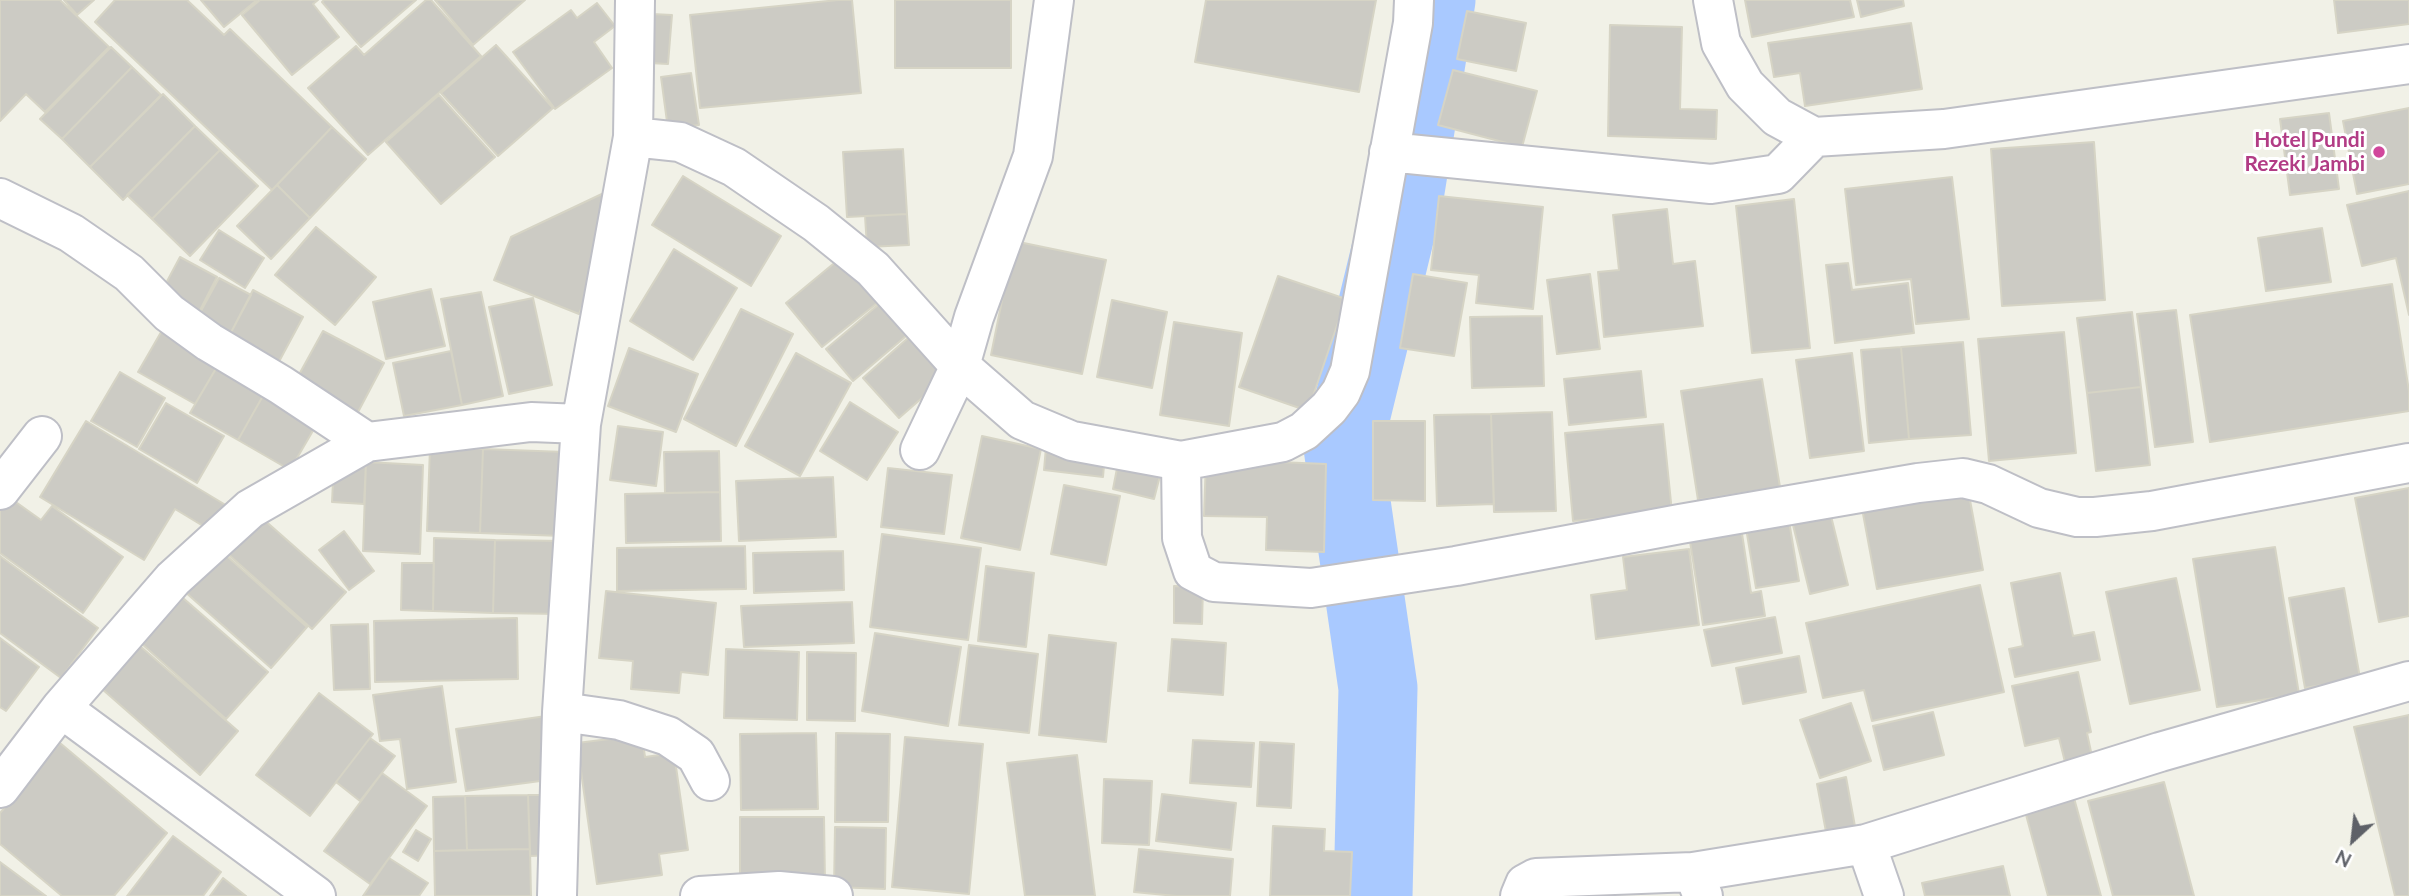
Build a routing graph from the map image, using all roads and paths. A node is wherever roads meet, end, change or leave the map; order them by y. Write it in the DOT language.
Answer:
graph roads {
  1 [pos="635,0"];
  2 [pos="1054,0"];
  3 [pos="1414,0"];
  4 [pos="1713,0"];
  5 [pos="2409,64"];
  6 [pos="634,137"];
  7 [pos="1814,137"];
  8 [pos="1393,152"];
  9 [pos="0,198"];
  10 [pos="960,366"];
  11 [pos="581,424"];
  12 [pos="42,436"];
  13 [pos="367,442"];
  14 [pos="920,450"];
  15 [pos="1181,461"];
  16 [pos="2409,463"];
  17 [pos="0,490"];
  18 [pos="2409,681"];
  19 [pos="61,708"];
  20 [pos="562,712"];
  21 [pos="710,781"];
  22 [pos="0,788"];
  23 [pos="1866,844"];
  24 [pos="1698,884"];
  25 [pos="316,896"];
  26 [pos="557,896"];
  27 [pos="700,896"];
  28 [pos="833,896"];
  29 [pos="1520,896"];
  30 [pos="1884,896"];
  1 -- 6 [label="street"];
  2 -- 10 [label="street"];
  3 -- 8 [label="street"];
  4 -- 7 [label="street"];
  5 -- 7 [label="street"];
  6 -- 10 [label="street"];
  6 -- 11 [label="street"];
  7 -- 8 [label="street"];
  8 -- 15 [label="street"];
  9 -- 13 [label="street"];
  10 -- 14 [label="street"];
  10 -- 15 [label="street"];
  11 -- 13 [label="street"];
  11 -- 20 [label="street"];
  12 -- 17 [label="street"];
  13 -- 19 [label="street"];
  15 -- 16 [label="street"];
  18 -- 23 [label="street"];
  19 -- 22 [label="street"];
  19 -- 25 [label="street"];
  20 -- 21 [label="street"];
  20 -- 26 [label="street"];
  23 -- 24 [label="street"];
  23 -- 30 [label="street"];
  24 -- 29 [label="street"];
  27 -- 28 [label="street"];
}
